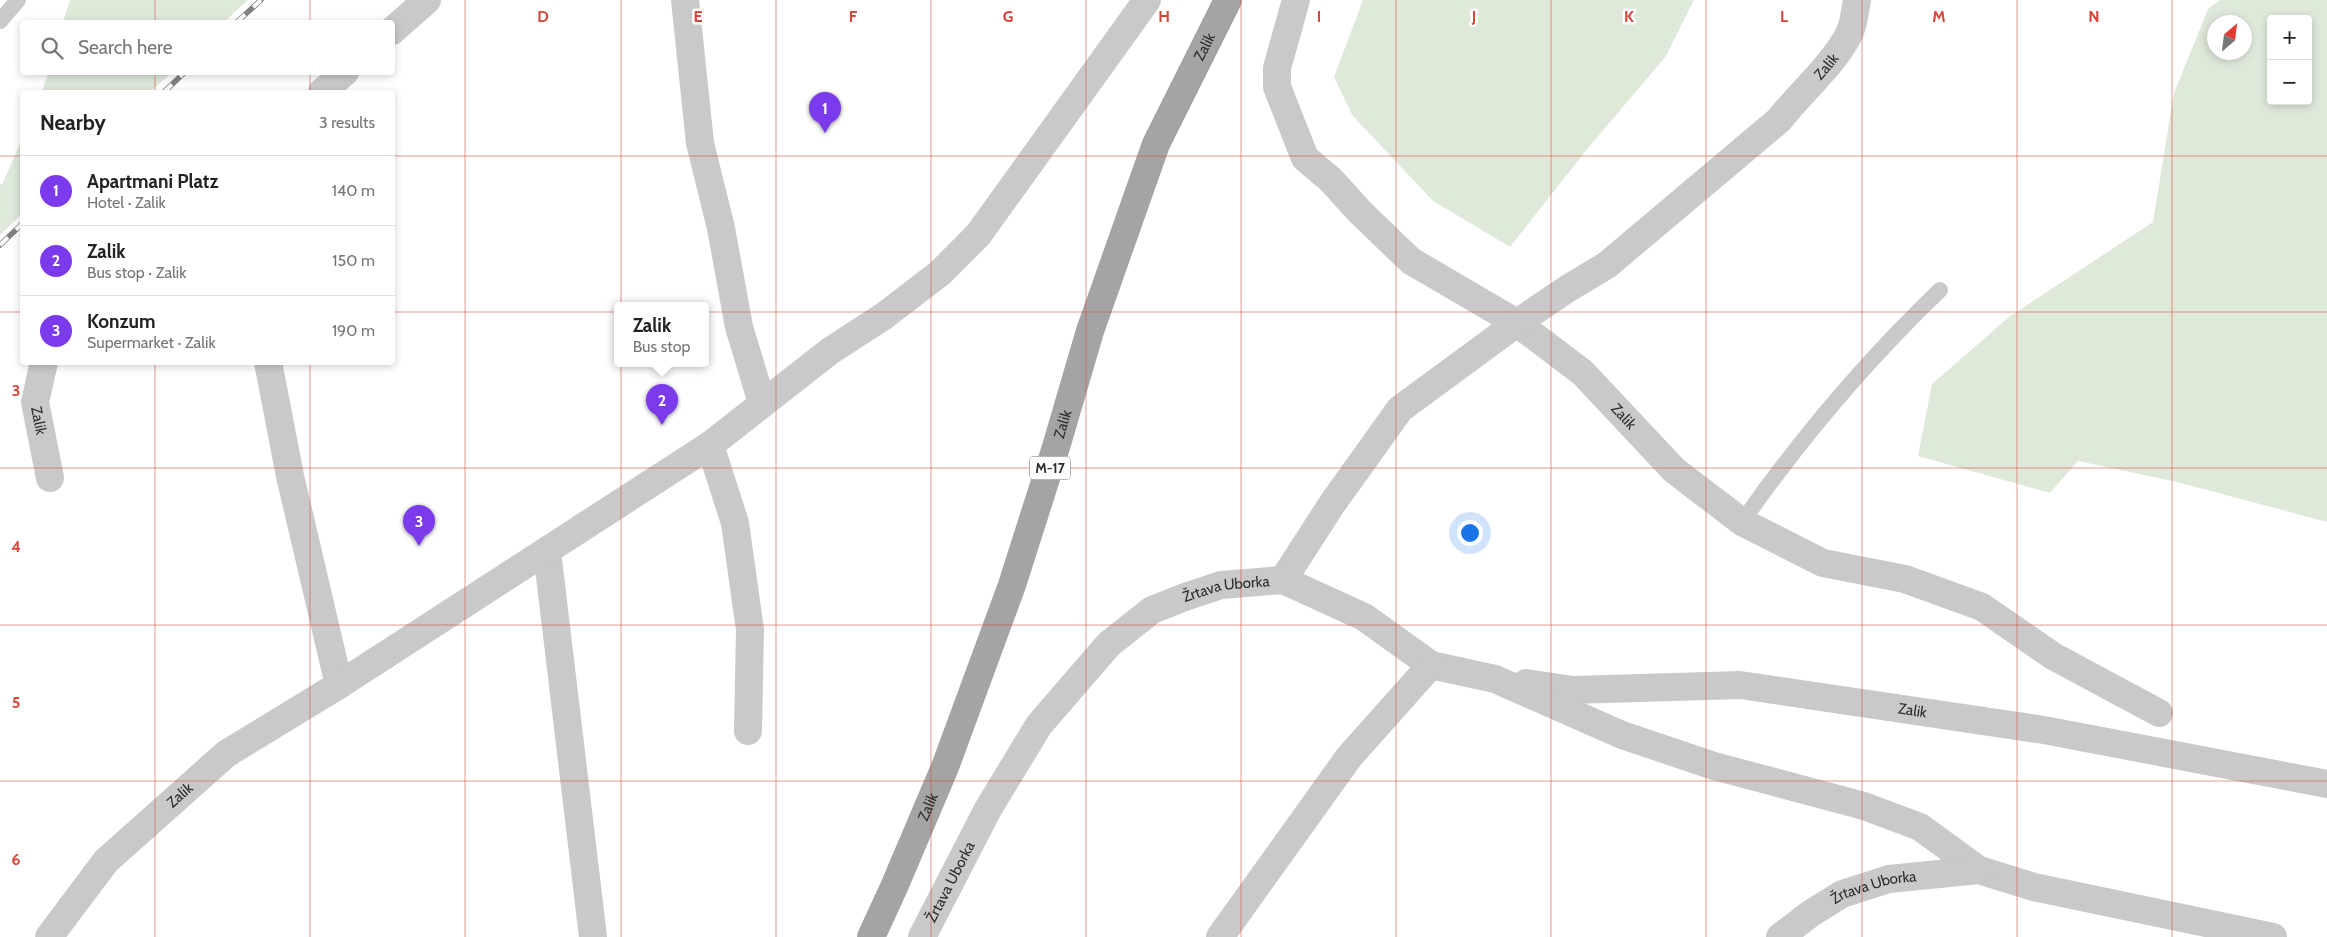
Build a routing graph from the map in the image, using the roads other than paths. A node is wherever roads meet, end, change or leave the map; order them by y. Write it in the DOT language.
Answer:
graph roads {
  1 [pos="18,0"];
  2 [pos="427,0"];
  3 [pos="685,0"];
  4 [pos="1147,0"];
  5 [pos="1228,0"];
  6 [pos="1296,0"];
  7 [pos="1857,0"];
  8 [pos="0,21"];
  9 [pos="395,28"];
  10 [pos="342,75"];
  11 [pos="324,90"];
  12 [pos="1940,290"];
  13 [pos="1517,323"];
  14 [pos="43,365"];
  15 [pos="269,365"];
  16 [pos="762,403"];
  17 [pos="710,445"];
  18 [pos="50,478"];
  19 [pos="1742,522"];
  20 [pos="547,551"];
  21 [pos="1283,580"];
  22 [pos="1431,665"];
  23 [pos="1494,679"];
  24 [pos="339,685"];
  25 [pos="2159,713"];
  26 [pos="748,731"];
  27 [pos="2327,784"];
  28 [pos="1979,870"];
  29 [pos="49,937"];
  30 [pos="593,937"];
  31 [pos="871,937"];
  32 [pos="922,937"];
  33 [pos="1220,937"];
  34 [pos="1780,937"];
  35 [pos="2273,937"];
  1 -- 8 [label="lane"];
  2 -- 9 [label="street"];
  3 -- 16 [label="street"];
  4 -- 16 [label="street, Zalik"];
  5 -- 31 [label="main road, Zalik / M-17"];
  6 -- 13 [label="street, Zalik"];
  7 -- 13 [label="street, Zalik"];
  10 -- 11 [label="street"];
  12 -- 19 [label="lane"];
  13 -- 19 [label="street, Zalik"];
  13 -- 21 [label="street, Zalik"];
  14 -- 18 [label="street, Zalik"];
  15 -- 24 [label="street"];
  16 -- 17 [label="street, Zalik"];
  17 -- 20 [label="street, Zalik"];
  17 -- 26 [label="street"];
  19 -- 25 [label="street, Zalik"];
  20 -- 24 [label="street, Zalik"];
  20 -- 30 [label="street"];
  21 -- 22 [label="street, Žrtava Uborka"];
  21 -- 32 [label="street, Žrtava Uborka"];
  22 -- 23 [label="street, Zalik"];
  22 -- 33 [label="street"];
  23 -- 27 [label="street, Zalik"];
  23 -- 28 [label="street, Zalik"];
  24 -- 29 [label="street, Zalik"];
  28 -- 34 [label="street, Žrtava Uborka"];
  28 -- 35 [label="street, Zalik"];
}
